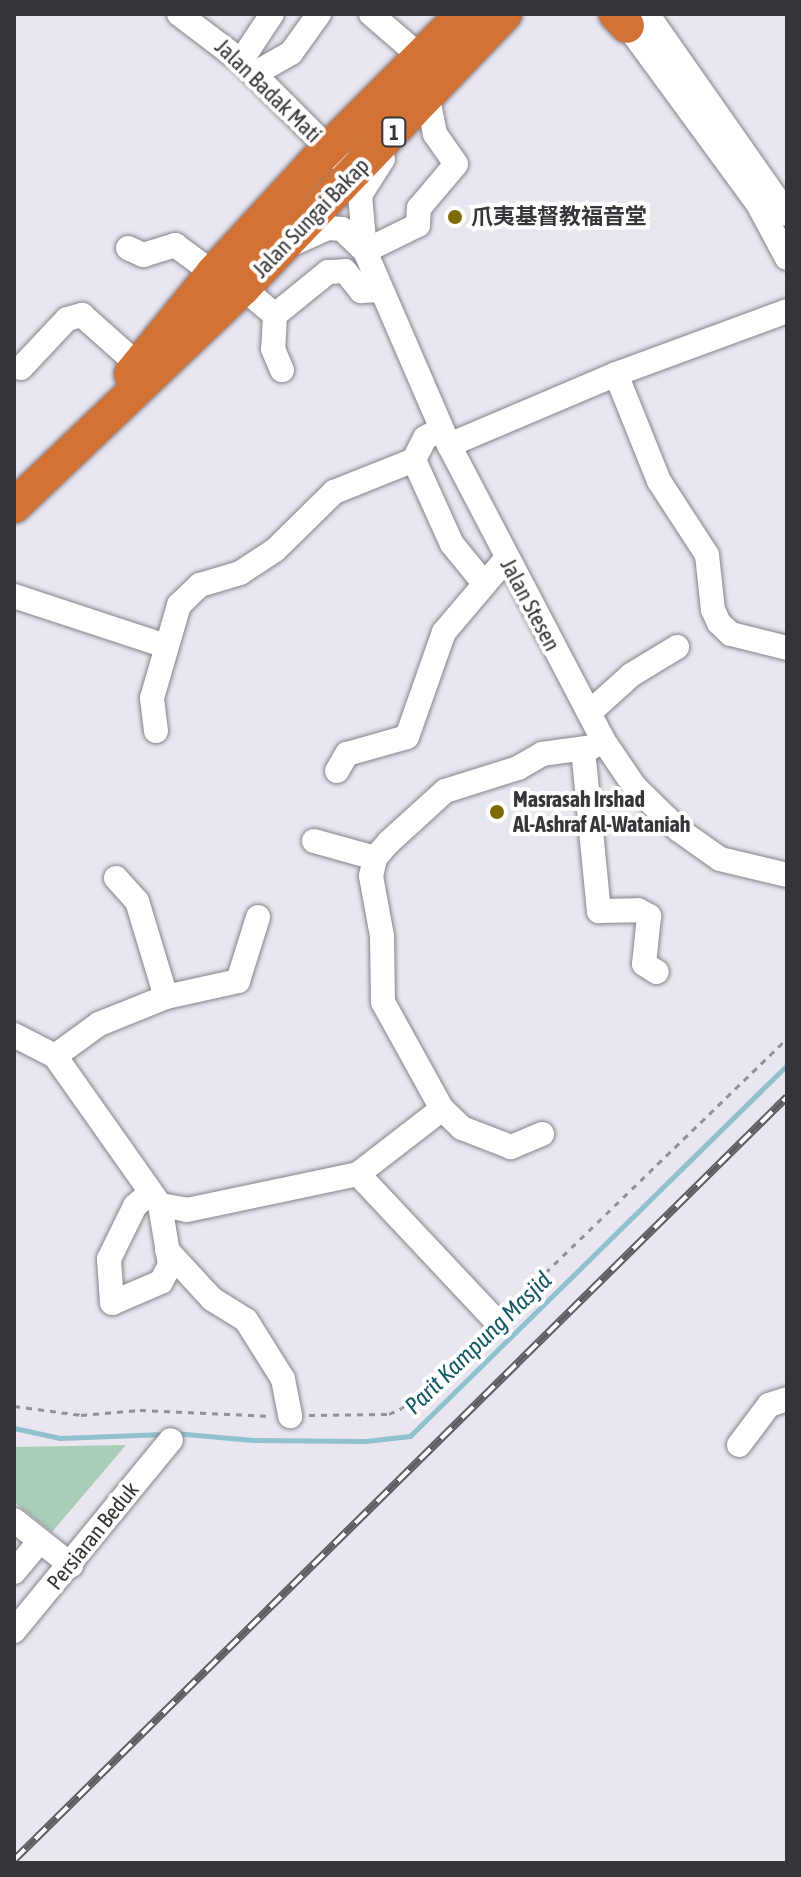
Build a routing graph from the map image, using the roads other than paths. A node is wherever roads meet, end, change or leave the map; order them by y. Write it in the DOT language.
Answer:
graph roads {
  1 [pos="179,14"];
  2 [pos="272,14"];
  3 [pos="319,14"];
  4 [pos="371,14"];
  5 [pos="463,14"];
  6 [pos="505,14"];
  7 [pos="628,17"];
  8 [pos="421,57"];
  9 [pos="247,68"];
  10 [pos="428,97"];
  11 [pos="329,149"];
  12 [pos="354,174"];
  13 [pos="787,214"];
  14 [pos="128,248"];
  15 [pos="283,248"];
  16 [pos="365,251"];
  17 [pos="787,258"];
  18 [pos="213,273"];
  19 [pos="243,288"];
  20 [pos="381,290"];
  21 [pos="783,312"];
  22 [pos="196,315"];
  23 [pos="275,315"];
  24 [pos="151,359"];
  25 [pos="21,368"];
  26 [pos="282,370"];
  27 [pos="616,374"];
  28 [pos="445,437"];
  29 [pos="414,460"];
  30 [pos="14,506"];
  31 [pos="505,560"];
  32 [pos="483,582"];
  33 [pos="14,596"];
  34 [pos="163,645"];
  35 [pos="677,647"];
  36 [pos="787,648"];
  37 [pos="589,713"];
  38 [pos="156,731"];
  39 [pos="593,744"];
  40 [pos="337,771"];
  41 [pos="314,841"];
  42 [pos="375,858"];
  43 [pos="787,875"];
  44 [pos="116,878"];
  45 [pos="258,917"];
  46 [pos="657,972"];
  47 [pos="166,997"];
  48 [pos="14,1035"];
  49 [pos="55,1056"];
  50 [pos="442,1109"];
  51 [pos="542,1134"];
  52 [pos="358,1174"];
  53 [pos="155,1200"];
  54 [pos="167,1250"];
  55 [pos="495,1320"];
  56 [pos="787,1399"];
  57 [pos="290,1416"];
  58 [pos="171,1440"];
  59 [pos="739,1445"];
  60 [pos="14,1520"];
  61 [pos="40,1541"];
  62 [pos="71,1565"];
  63 [pos="14,1572"];
  64 [pos="14,1631"];
  1 -- 9 [label="street, Jalan Badak Mati"];
  2 -- 9 [label="street"];
  3 -- 9 [label="street"];
  4 -- 8 [label="street"];
  5 -- 8 [label="highway, Jalan Sungai Bakap / 1"];
  6 -- 10 [label="highway, Jalan Sungai Bakap / 1"];
  7 -- 13 [label="street"];
  7 -- 17 [label="street"];
  8 -- 11 [label="highway, Jalan Sungai Bakap / 1"];
  9 -- 11 [label="street, Jalan Badak Mati"];
  10 -- 12 [label="highway, Jalan Sungai Bakap / 1"];
  10 -- 16 [label="street, Jalan Stesen"];
  10 -- 16 [label="street"];
  11 -- 12 [label="street, Jalan Badak Mati"];
  11 -- 18 [label="highway, Jalan Sungai Bakap / 1"];
  12 -- 15 [label="highway, Jalan Sungai Bakap / 1"];
  14 -- 18 [label="street"];
  15 -- 16 [label="street"];
  15 -- 19 [label="highway, Jalan Sungai Bakap / 1"];
  16 -- 20 [label="street, Jalan Stesen"];
  18 -- 22 [label="highway, Jalan Sungai Bakap / 1"];
  19 -- 22 [label="highway, Jalan Sungai Bakap / 1"];
  19 -- 23 [label="street"];
  20 -- 23 [label="street"];
  20 -- 28 [label="street, Jalan Stesen"];
  21 -- 27 [label="street"];
  22 -- 24 [label="highway, Jalan Sungai Bakap / 1"];
  23 -- 26 [label="street"];
  24 -- 25 [label="street"];
  24 -- 30 [label="highway, Jalan Sungai Bakap / 1"];
  27 -- 28 [label="street"];
  27 -- 36 [label="street"];
  28 -- 29 [label="street"];
  28 -- 31 [label="street, Jalan Stesen"];
  29 -- 32 [label="street"];
  29 -- 34 [label="street"];
  31 -- 32 [label="street"];
  31 -- 37 [label="street, Jalan Stesen"];
  32 -- 40 [label="street"];
  33 -- 34 [label="street"];
  34 -- 38 [label="street"];
  35 -- 37 [label="street"];
  37 -- 39 [label="street, Jalan Stesen"];
  39 -- 42 [label="street"];
  39 -- 43 [label="street, Jalan Stesen"];
  39 -- 46 [label="street"];
  41 -- 42 [label="street"];
  42 -- 50 [label="street"];
  44 -- 47 [label="street"];
  45 -- 47 [label="street"];
  47 -- 49 [label="street"];
  48 -- 49 [label="street"];
  49 -- 53 [label="street"];
  50 -- 51 [label="street"];
  50 -- 52 [label="street"];
  52 -- 53 [label="street"];
  52 -- 55 [label="street"];
  53 -- 54 [label="street"];
  53 -- 54 [label="street"];
  54 -- 57 [label="street"];
  56 -- 59 [label="street"];
  58 -- 62 [label="street, Persiaran Beduk"];
  60 -- 61 [label="street"];
  61 -- 62 [label="street"];
  61 -- 63 [label="street"];
  62 -- 64 [label="street, Persiaran Beduk"];
}
